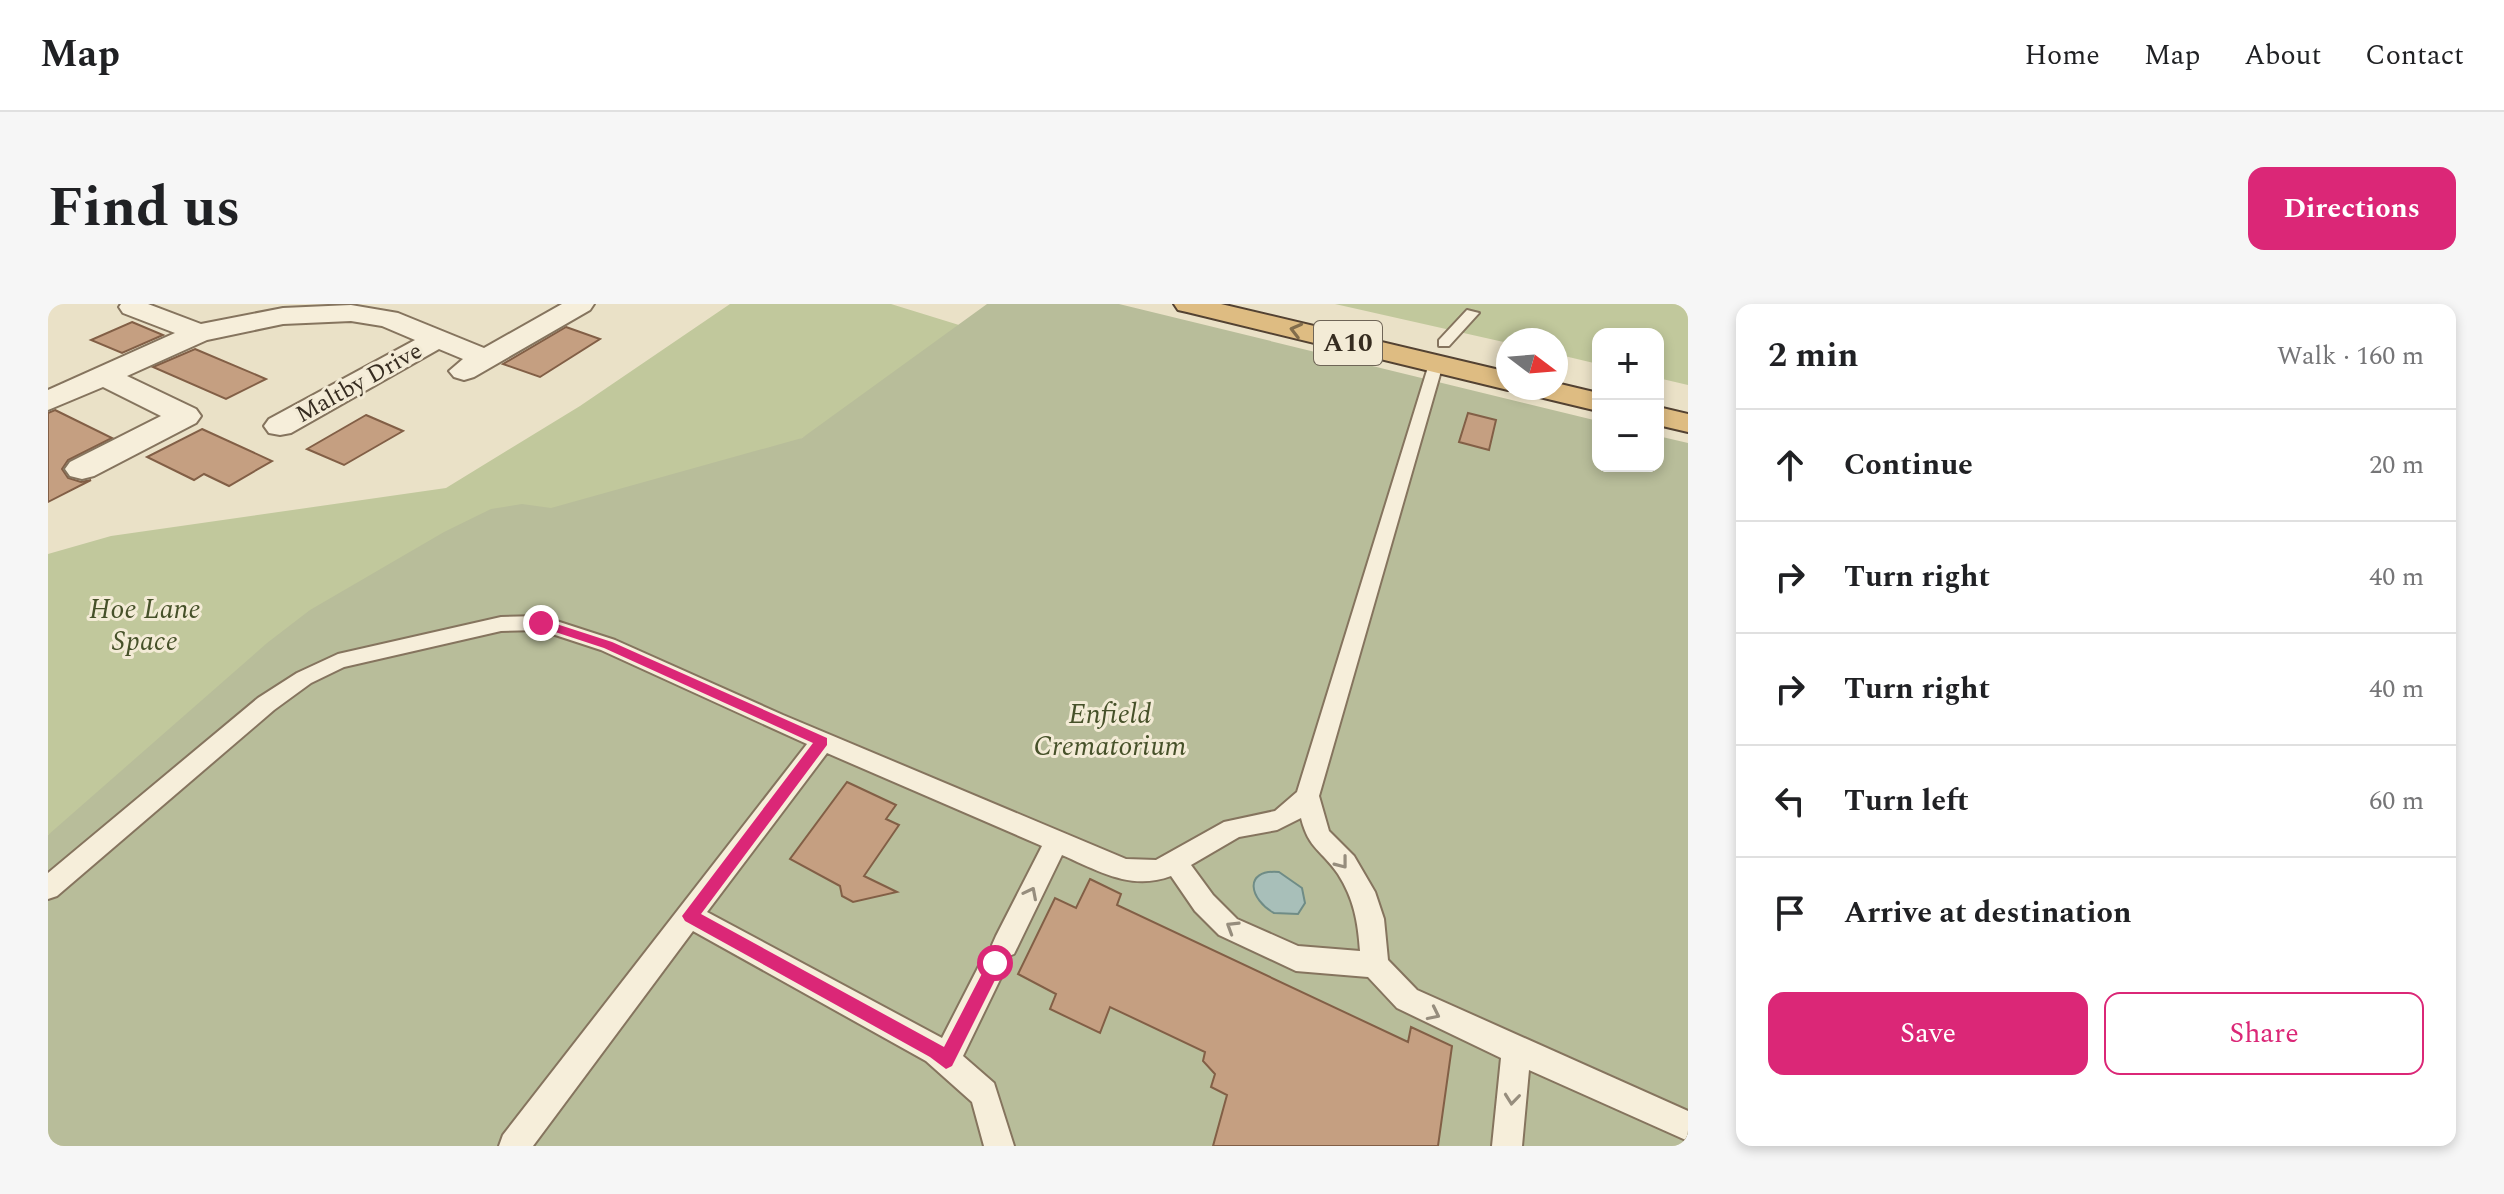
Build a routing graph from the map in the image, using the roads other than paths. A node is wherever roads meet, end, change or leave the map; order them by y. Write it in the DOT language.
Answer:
graph roads {
  1 [pos="581,304"];
  2 [pos="1187,304"];
  3 [pos="1275,304"];
  4 [pos="132,307"];
  5 [pos="286,310"];
  6 [pos="1472,313"];
  7 [pos="199,333"];
  8 [pos="437,339"];
  9 [pos="1440,354"];
  10 [pos="1496,357"];
  11 [pos="1568,372"];
  12 [pos="103,376"];
  13 [pos="1496,376"];
  14 [pos="1592,377"];
  15 [pos="1664,393"];
  16 [pos="1568,395"];
  17 [pos="1688,399"];
  18 [pos="48,401"];
  19 [pos="1592,401"];
  20 [pos="1664,417"];
  21 [pos="1688,423"];
  22 [pos="280,426"];
  23 [pos="82,469"];
  24 [pos="822,742"];
  25 [pos="1307,796"];
  26 [pos="1057,841"];
  27 [pos="1175,862"];
  28 [pos="48,888"];
  29 [pos="690,916"];
  30 [pos="1375,965"];
  31 [pos="1516,1051"];
  32 [pos="946,1060"];
  33 [pos="1688,1126"];
  34 [pos="514,1146"];
  35 [pos="999,1146"];
  36 [pos="1507,1146"];
  1 -- 8 [label="street, Maltby Drive"];
  9 -- 2 [label="highway, A10, one-way"];
  3 -- 9 [label="highway, A10"];
  4 -- 7 [label="street"];
  5 -- 7 [label="street, Maltby Drive"];
  5 -- 8 [label="street, Maltby Drive"];
  6 -- 9 [label="lane"];
  7 -- 12 [label="street, Maltby Drive"];
  8 -- 22 [label="street, Maltby Drive"];
  9 -- 10 [label="highway, A10"];
  9 -- 13 [label="highway, A10"];
  9 -- 25 [label="lane"];
  11 -- 14 [label="highway"];
  12 -- 18 [label="street, Maltby Drive"];
  12 -- 23 [label="street"];
  15 -- 17 [label="highway"];
  16 -- 19 [label="highway"];
  20 -- 21 [label="highway"];
  24 -- 26 [label="lane"];
  24 -- 28 [label="lane"];
  24 -- 29 [label="lane"];
  25 -- 27 [label="lane"];
  25 -- 30 [label="lane, one-way"];
  26 -- 27 [label="lane"];
  32 -- 26 [label="lane, one-way"];
  30 -- 27 [label="lane, one-way"];
  29 -- 32 [label="lane"];
  29 -- 34 [label="lane"];
  30 -- 31 [label="lane, one-way"];
  31 -- 33 [label="lane"];
  31 -- 36 [label="lane, one-way"];
  32 -- 35 [label="lane"];
}
